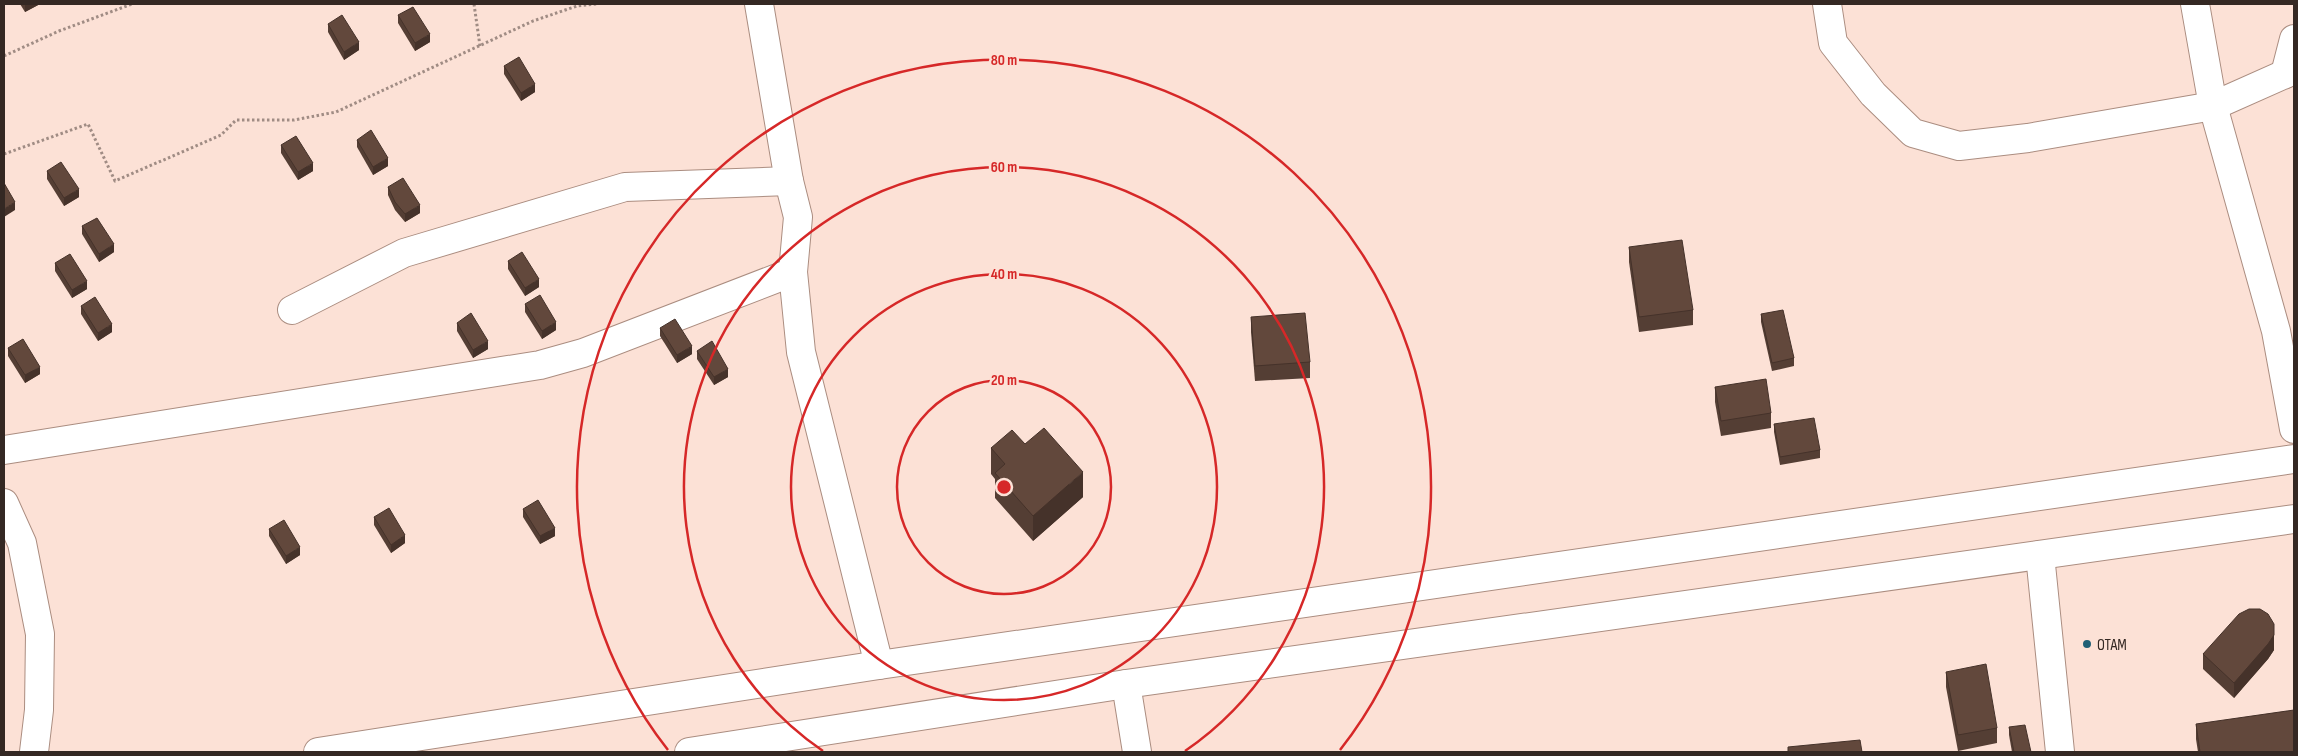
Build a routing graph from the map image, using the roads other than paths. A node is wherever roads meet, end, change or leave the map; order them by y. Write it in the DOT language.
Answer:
graph roads {
  1 [pos="758,4"];
  2 [pos="1827,4"];
  3 [pos="2195,4"];
  4 [pos="2294,39"];
  5 [pos="2290,72"];
  6 [pos="2213,106"];
  7 [pos="789,180"];
  8 [pos="793,272"];
  9 [pos="292,310"];
  10 [pos="2294,429"];
  11 [pos="4,450"];
  12 [pos="2294,459"];
  13 [pos="4,502"];
  14 [pos="2294,519"];
  15 [pos="2040,555"];
  16 [pos="879,665"];
  17 [pos="1126,684"];
  18 [pos="34,752"];
  19 [pos="318,752"];
  20 [pos="689,752"];
  21 [pos="1137,752"];
  22 [pos="2060,752"];
  1 -- 7 [label="main road"];
  2 -- 6 [label="main road"];
  3 -- 6 [label="main road"];
  4 -- 5 [label="main road"];
  5 -- 6 [label="main road"];
  6 -- 10 [label="main road"];
  7 -- 8 [label="main road"];
  7 -- 9 [label="main road"];
  8 -- 11 [label="main road"];
  8 -- 16 [label="main road"];
  12 -- 16 [label="main road"];
  13 -- 18 [label="main road"];
  14 -- 15 [label="main road"];
  15 -- 17 [label="main road"];
  15 -- 22 [label="main road"];
  16 -- 19 [label="main road"];
  17 -- 20 [label="main road"];
  17 -- 21 [label="main road"];
}
